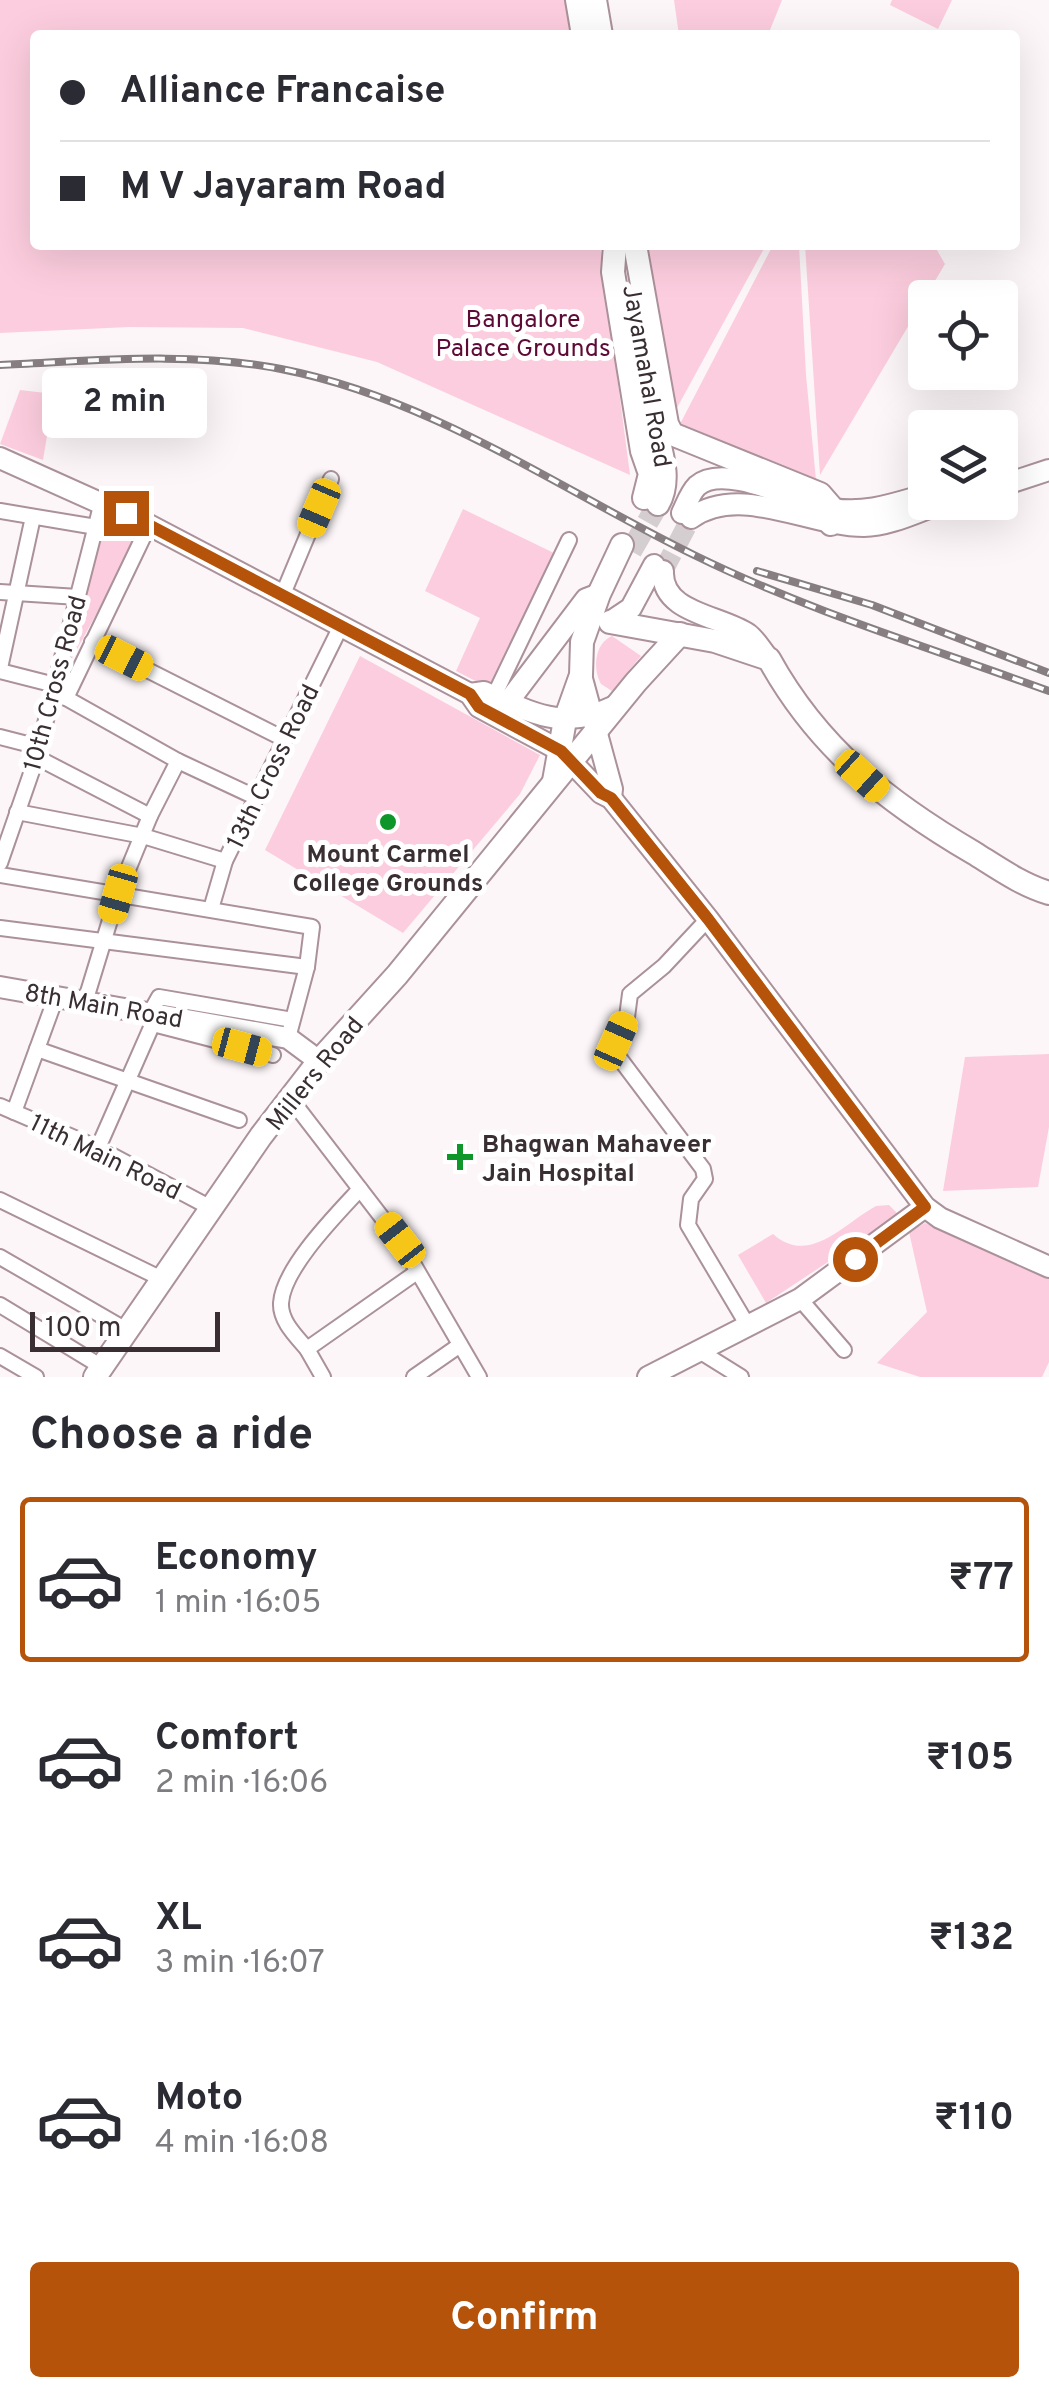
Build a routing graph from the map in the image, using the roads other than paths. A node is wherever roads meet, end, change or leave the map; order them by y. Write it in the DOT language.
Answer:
graph roads {
  1 [pos="578,0"];
  2 [pos="595,0"];
  3 [pos="582,30"];
  4 [pos="600,30"];
  5 [pos="615,250"];
  6 [pos="632,250"];
  7 [pos="634,250"];
  8 [pos="1049,456"];
  9 [pos="0,458"];
  10 [pos="1018,466"];
  11 [pos="1049,470"];
  12 [pos="331,479"];
  13 [pos="1018,480"];
  14 [pos="908,500"];
  15 [pos="102,502"];
  16 [pos="0,511"];
  17 [pos="908,514"];
  18 [pos="33,516"];
  19 [pos="686,516"];
  20 [pos="832,516"];
  21 [pos="149,525"];
  22 [pos="96,527"];
  23 [pos="570,540"];
  24 [pos="0,592"];
  25 [pos="17,594"];
  26 [pos="283,594"];
  27 [pos="598,594"];
  28 [pos="78,597"];
  29 [pos="610,622"];
  30 [pos="341,626"];
  31 [pos="680,634"];
  32 [pos="92,642"];
  33 [pos="769,659"];
  34 [pos="0,669"];
  35 [pos="581,674"];
  36 [pos="58,691"];
  37 [pos="470,694"];
  38 [pos="501,699"];
  39 [pos="565,720"];
  40 [pos="595,724"];
  41 [pos="0,736"];
  42 [pos="284,739"];
  43 [pos="38,752"];
  44 [pos="567,756"];
  45 [pos="178,761"];
  46 [pos="255,797"];
  47 [pos="611,798"];
  48 [pos="17,812"];
  49 [pos="150,816"];
  50 [pos="6,826"];
  51 [pos="143,836"];
  52 [pos="225,861"];
  53 [pos="0,863"];
  54 [pos="0,875"];
  55 [pos="1049,893"];
  56 [pos="118,894"];
  57 [pos="211,909"];
  58 [pos="708,919"];
  59 [pos="0,928"];
  60 [pos="104,940"];
  61 [pos="307,967"];
  62 [pos="0,988"];
  63 [pos="56,998"];
  64 [pos="85,1002"];
  65 [pos="153,1017"];
  66 [pos="287,1028"];
  67 [pos="37,1050"];
  68 [pos="272,1055"];
  69 [pos="318,1061"];
  70 [pos="128,1082"];
  71 [pos="290,1098"];
  72 [pos="7,1109"];
  73 [pos="239,1120"];
  74 [pos="98,1148"];
  75 [pos="360,1189"];
  76 [pos="0,1200"];
  77 [pos="925,1207"];
  78 [pos="212,1208"];
  79 [pos="0,1257"];
  80 [pos="1049,1267"];
  81 [pos="416,1272"];
  82 [pos="164,1280"];
  83 [pos="800,1298"];
  84 [pos="0,1305"];
  85 [pos="748,1326"];
  86 [pos="128,1330"];
  87 [pos="460,1346"];
  88 [pos="307,1350"];
  89 [pos="844,1350"];
  90 [pos="702,1352"];
  91 [pos="0,1356"];
  92 [pos="99,1372"];
  93 [pos="662,1374"];
  94 [pos="36,1377"];
  95 [pos="323,1377"];
  96 [pos="414,1377"];
  97 [pos="478,1377"];
  98 [pos="741,1377"];
  1 -- 3 [label="main road"];
  2 -- 4 [label="main road"];
  5 -- 6 [label="main road, Jayamahal Road"];
  7 -- 20 [label="main road"];
  8 -- 10 [label="street"];
  9 -- 15 [label="street"];
  11 -- 13 [label="street"];
  12 -- 26 [label="street"];
  14 -- 20 [label="street"];
  15 -- 21 [label="street"];
  15 -- 22 [label="street, 10th Cross Road"];
  16 -- 18 [label="street"];
  17 -- 20 [label="street"];
  18 -- 22 [label="street"];
  18 -- 25 [label="street"];
  19 -- 20 [label="street"];
  21 -- 26 [label="street"];
  21 -- 32 [label="street"];
  22 -- 28 [label="street, 10th Cross Road"];
  23 -- 38 [label="street"];
  24 -- 25 [label="street"];
  25 -- 28 [label="street"];
  25 -- 34 [label="street"];
  26 -- 30 [label="street"];
  27 -- 29 [label="main road, Millers Road"];
  27 -- 35 [label="main road, Millers Road"];
  27 -- 38 [label="street"];
  28 -- 36 [label="street, 10th Cross Road"];
  29 -- 31 [label="main road"];
  29 -- 33 [label="street"];
  29 -- 35 [label="main road"];
  30 -- 37 [label="street"];
  30 -- 42 [label="street, 13th Cross Road"];
  31 -- 33 [label="main road"];
  31 -- 40 [label="main road"];
  32 -- 36 [label="street"];
  32 -- 42 [label="street"];
  33 -- 55 [label="main road"];
  34 -- 36 [label="street"];
  35 -- 39 [label="main road, Millers Road"];
  35 -- 40 [label="street"];
  36 -- 43 [label="street, 10th Cross Road"];
  36 -- 45 [label="street"];
  37 -- 38 [label="street"];
  37 -- 44 [label="street"];
  38 -- 39 [label="street"];
  39 -- 40 [label="street"];
  39 -- 44 [label="main road, Millers Road"];
  40 -- 44 [label="main road"];
  40 -- 47 [label="street"];
  41 -- 43 [label="street"];
  42 -- 46 [label="street, 13th Cross Road"];
  43 -- 48 [label="street, 10th Cross Road"];
  43 -- 49 [label="street"];
  44 -- 47 [label="street"];
  44 -- 69 [label="main road, Millers Road"];
  45 -- 46 [label="street"];
  45 -- 49 [label="street"];
  46 -- 52 [label="street, 13th Cross Road"];
  47 -- 58 [label="street"];
  48 -- 50 [label="street, 10th Cross Road"];
  48 -- 51 [label="street"];
  49 -- 51 [label="street"];
  50 -- 53 [label="street, 10th Cross Road"];
  51 -- 52 [label="street"];
  51 -- 56 [label="street"];
  52 -- 57 [label="street, 13th Cross Road"];
  54 -- 56 [label="street"];
  56 -- 57 [label="street"];
  56 -- 60 [label="street"];
  57 -- 61 [label="street"];
  58 -- 77 [label="street"];
  58 -- 85 [label="street"];
  59 -- 60 [label="street"];
  60 -- 61 [label="street"];
  60 -- 64 [label="street"];
  61 -- 66 [label="street"];
  62 -- 63 [label="street, 8th Main Road"];
  63 -- 64 [label="street, 8th Main Road"];
  63 -- 67 [label="street"];
  64 -- 65 [label="street, 8th Main Road"];
  65 -- 66 [label="street, 8th Main Road"];
  65 -- 68 [label="street"];
  65 -- 70 [label="street"];
  66 -- 69 [label="street, 8th Main Road"];
  67 -- 70 [label="street"];
  67 -- 72 [label="street"];
  69 -- 71 [label="main road, Millers Road"];
  70 -- 73 [label="street"];
  70 -- 74 [label="street"];
  71 -- 75 [label="street"];
  71 -- 78 [label="main road, Millers Road"];
  72 -- 74 [label="street, 11th Main Road"];
  74 -- 78 [label="street, 11th Main Road"];
  75 -- 81 [label="street"];
  75 -- 88 [label="street"];
  76 -- 82 [label="street"];
  77 -- 80 [label="street"];
  77 -- 83 [label="street"];
  78 -- 82 [label="main road, Millers Road"];
  79 -- 86 [label="street"];
  81 -- 87 [label="street"];
  81 -- 88 [label="street"];
  82 -- 86 [label="main road, Millers Road"];
  83 -- 85 [label="street"];
  83 -- 89 [label="street"];
  84 -- 92 [label="street"];
  85 -- 90 [label="street"];
  86 -- 92 [label="main road, Millers Road"];
  87 -- 96 [label="street"];
  87 -- 97 [label="street"];
  88 -- 95 [label="street"];
  90 -- 93 [label="street"];
  90 -- 98 [label="street"];
  91 -- 94 [label="street"];
}
